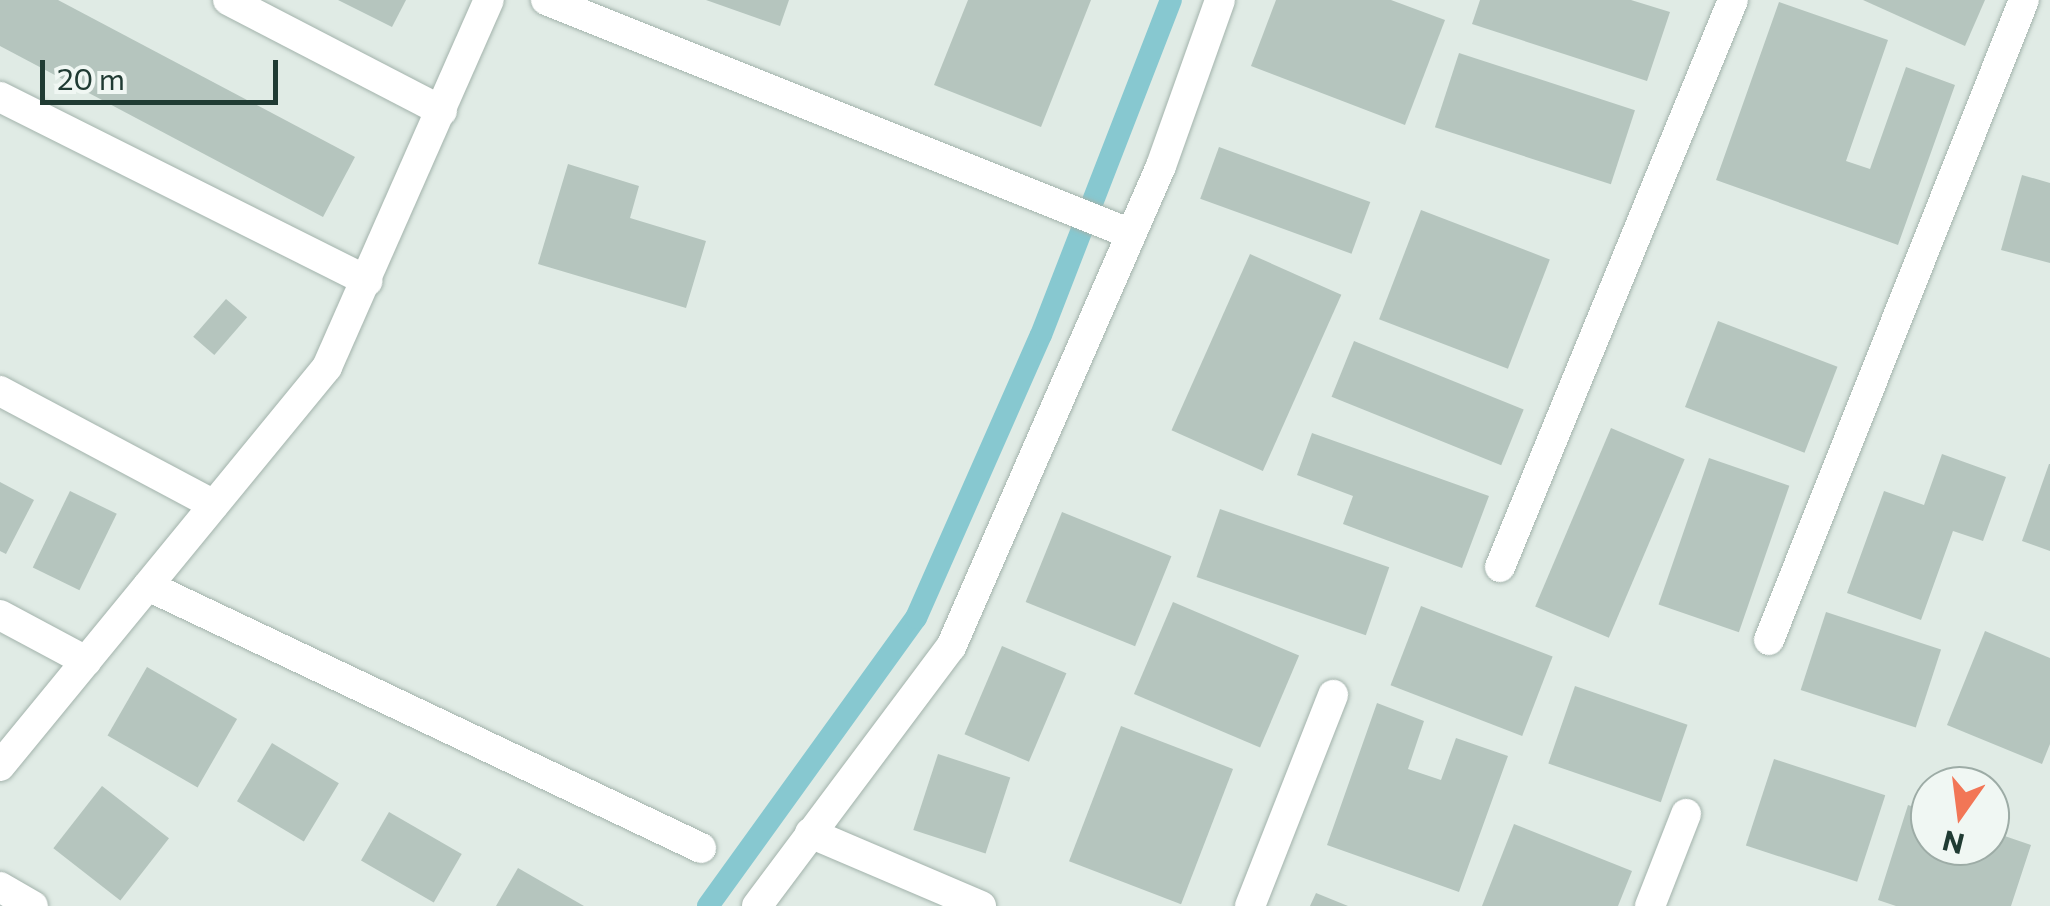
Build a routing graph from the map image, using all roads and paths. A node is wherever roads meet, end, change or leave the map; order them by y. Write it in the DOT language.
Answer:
graph roads {
  1 [pos="228,0"];
  2 [pos="489,0"];
  3 [pos="546,0"];
  4 [pos="1220,0"];
  5 [pos="1733,0"];
  6 [pos="2024,0"];
  7 [pos="0,96"];
  8 [pos="442,111"];
  9 [pos="1131,234"];
  10 [pos="368,281"];
  11 [pos="0,391"];
  12 [pos="214,506"];
  13 [pos="1500,567"];
  14 [pos="148,586"];
  15 [pos="0,615"];
  16 [pos="1769,640"];
  17 [pos="86,660"];
  18 [pos="1333,695"];
  19 [pos="0,766"];
  20 [pos="1686,814"];
  21 [pos="810,833"];
  22 [pos="701,848"];
  23 [pos="0,888"];
  24 [pos="33,906"];
  25 [pos="757,906"];
  26 [pos="981,906"];
  27 [pos="1250,906"];
  28 [pos="1650,906"];
  1 -- 8 [label="street"];
  2 -- 8 [label="street"];
  3 -- 9 [label="street"];
  4 -- 9 [label="street"];
  5 -- 13 [label="street"];
  6 -- 16 [label="street"];
  7 -- 10 [label="street"];
  8 -- 10 [label="street"];
  9 -- 21 [label="street"];
  10 -- 12 [label="street"];
  11 -- 12 [label="street"];
  12 -- 14 [label="street"];
  14 -- 17 [label="street"];
  14 -- 22 [label="street"];
  15 -- 17 [label="street"];
  17 -- 19 [label="street"];
  18 -- 27 [label="street"];
  20 -- 28 [label="street"];
  21 -- 25 [label="street"];
  21 -- 26 [label="street"];
  23 -- 24 [label="street"];
}
